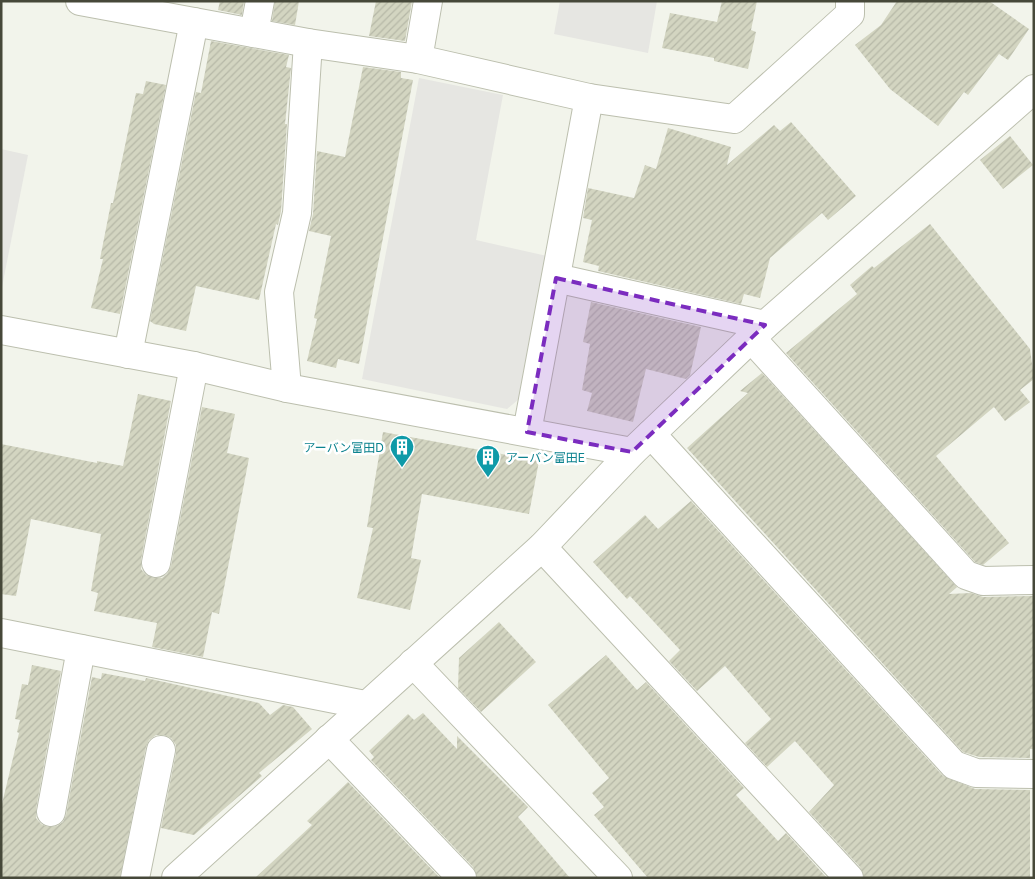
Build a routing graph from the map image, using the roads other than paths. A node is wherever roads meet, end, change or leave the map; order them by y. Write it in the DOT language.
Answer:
graph roads {
  1 [pos="80,1"];
  2 [pos="260,1"];
  3 [pos="428,1"];
  4 [pos="850,1"];
  5 [pos="194,22"];
  6 [pos="254,33"];
  7 [pos="308,43"];
  8 [pos="418,59"];
  9 [pos="1034,90"];
  10 [pos="589,98"];
  11 [pos="556,278"];
  12 [pos="1,330"];
  13 [pos="758,331"];
  14 [pos="128,354"];
  15 [pos="194,366"];
  16 [pos="287,388"];
  17 [pos="526,432"];
  18 [pos="651,434"];
  19 [pos="632,452"];
  20 [pos="542,547"];
  21 [pos="156,563"];
  22 [pos="1034,580"];
  23 [pos="1,633"];
  24 [pos="81,649"];
  25 [pos="413,663"];
  26 [pos="365,705"];
  27 [pos="329,739"];
  28 [pos="161,750"];
  29 [pos="1034,774"];
  30 [pos="51,812"];
  31 [pos="135,878"];
  32 [pos="176,878"];
  33 [pos="462,878"];
  34 [pos="618,878"];
  35 [pos="849,878"];
  1 -- 5 [label="street"];
  2 -- 6 [label="street"];
  3 -- 8 [label="street"];
  4 -- 10 [label="street"];
  5 -- 6 [label="street"];
  5 -- 14 [label="street"];
  6 -- 7 [label="street"];
  7 -- 8 [label="street"];
  7 -- 16 [label="street"];
  8 -- 10 [label="street"];
  9 -- 13 [label="street"];
  10 -- 11 [label="street"];
  11 -- 13 [label="street"];
  11 -- 17 [label="street"];
  12 -- 14 [label="street"];
  13 -- 18 [label="street"];
  13 -- 22 [label="street"];
  14 -- 15 [label="street"];
  15 -- 16 [label="street"];
  15 -- 21 [label="street"];
  16 -- 17 [label="street"];
  17 -- 19 [label="street"];
  18 -- 19 [label="street"];
  18 -- 29 [label="street"];
  19 -- 20 [label="street"];
  20 -- 25 [label="street"];
  20 -- 35 [label="street"];
  23 -- 24 [label="street"];
  24 -- 26 [label="street"];
  24 -- 30 [label="street"];
  25 -- 26 [label="street"];
  25 -- 34 [label="street"];
  26 -- 27 [label="street"];
  27 -- 32 [label="street"];
  27 -- 33 [label="street"];
  28 -- 31 [label="street"];
}
